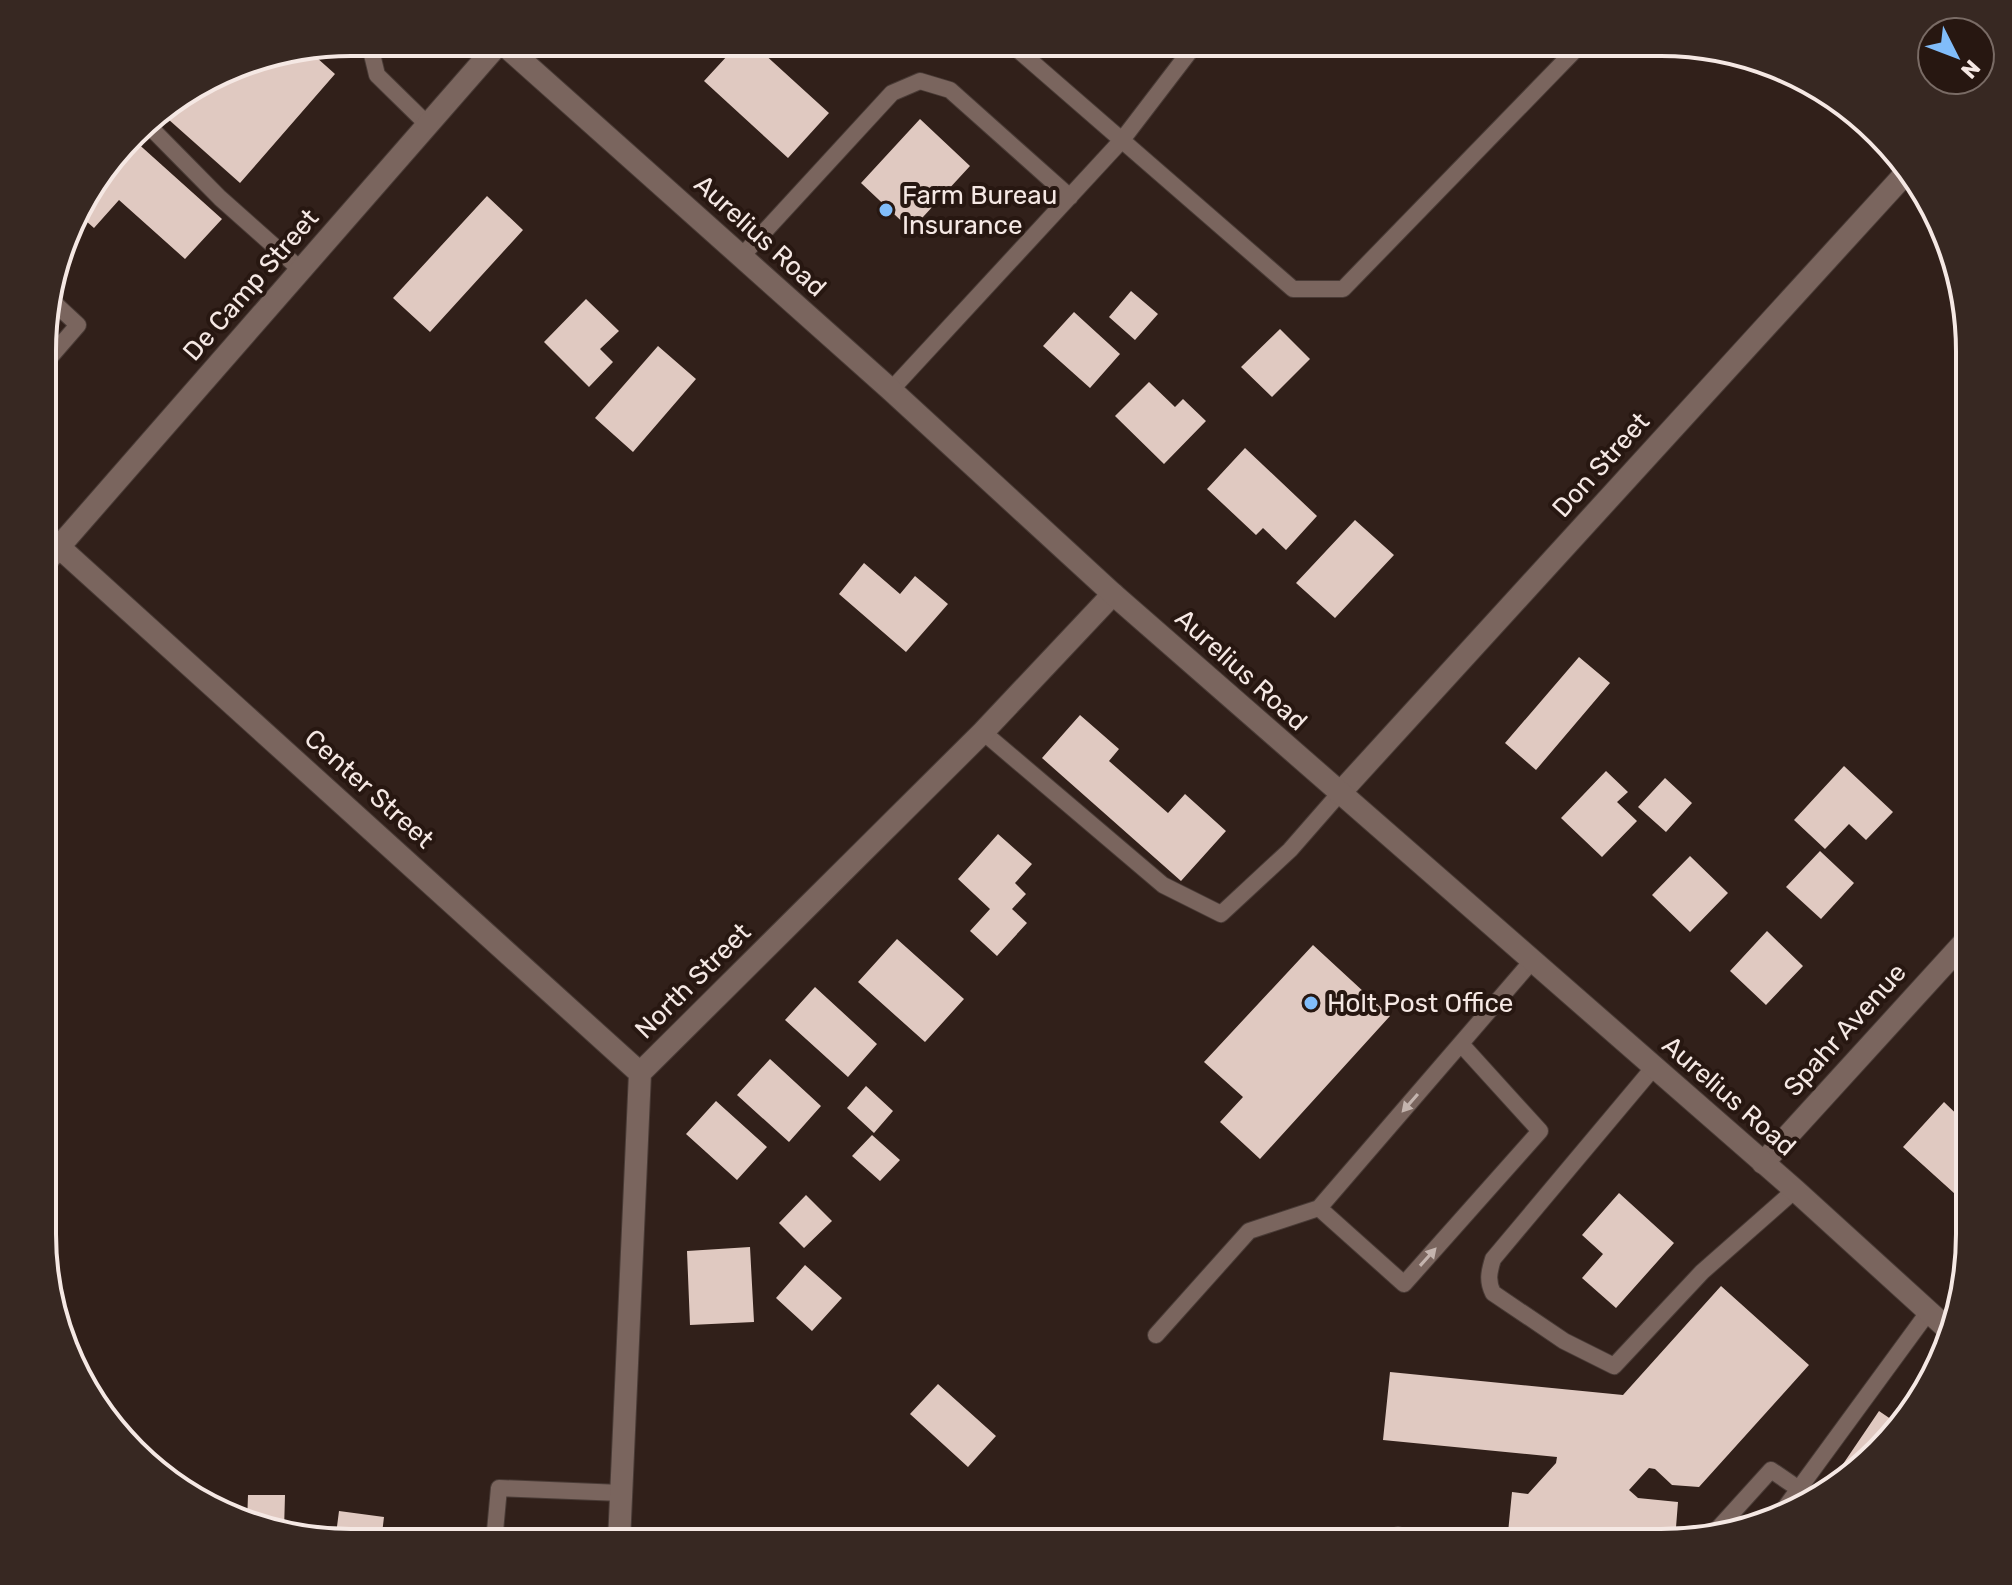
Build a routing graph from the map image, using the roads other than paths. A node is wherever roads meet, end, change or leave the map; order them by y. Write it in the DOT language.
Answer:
graph roads {
  1 [pos="372,56"];
  2 [pos="500,56"];
  3 [pos="523,56"];
  4 [pos="1025,56"];
  5 [pos="1186,56"];
  6 [pos="1569,56"];
  7 [pos="428,125"];
  8 [pos="154,131"];
  9 [pos="1122,140"];
  10 [pos="1900,179"];
  11 [pos="1070,197"];
  12 [pos="741,257"];
  13 [pos="301,270"];
  14 [pos="60,308"];
  15 [pos="56,350"];
  16 [pos="891,390"];
  17 [pos="59,547"];
  18 [pos="56,550"];
  19 [pos="1113,594"];
  20 [pos="983,732"];
  21 [pos="1339,794"];
  22 [pos="1956,951"];
  23 [pos="1532,961"];
  24 [pos="1461,1044"];
  25 [pos="1654,1067"];
  26 [pos="640,1073"];
  27 [pos="1763,1163"];
  28 [pos="1795,1190"];
  29 [pos="1319,1208"];
  30 [pos="1929,1311"];
  31 [pos="1942,1323"];
  32 [pos="1156,1335"];
  33 [pos="1799,1489"];
  34 [pos="621,1493"];
  35 [pos="1791,1499"];
  36 [pos="1724,1522"];
  37 [pos="495,1529"];
  38 [pos="620,1529"];
  1 -- 7 [label="lane"];
  2 -- 7 [label="street, De Camp Street"];
  3 -- 12 [label="street, Aurelius Road"];
  4 -- 9 [label="lane"];
  5 -- 9 [label="lane"];
  6 -- 9 [label="lane"];
  7 -- 13 [label="street, De Camp Street"];
  8 -- 13 [label="lane"];
  9 -- 11 [label="lane"];
  10 -- 21 [label="street, Don Street"];
  11 -- 12 [label="lane"];
  11 -- 16 [label="lane"];
  12 -- 16 [label="street, Aurelius Road"];
  13 -- 17 [label="street, De Camp Street"];
  14 -- 15 [label="lane"];
  16 -- 19 [label="street, Aurelius Road"];
  17 -- 18 [label="street, De Camp Street"];
  17 -- 26 [label="street, Center Street"];
  19 -- 20 [label="street, North Street"];
  19 -- 21 [label="street, Aurelius Road"];
  20 -- 21 [label="lane"];
  20 -- 26 [label="street, North Street"];
  21 -- 23 [label="street, Aurelius Road"];
  22 -- 27 [label="street, Spahr Avenue"];
  23 -- 24 [label="lane"];
  23 -- 25 [label="street, Aurelius Road"];
  24 -- 29 [label="lane, one-way"];
  29 -- 24 [label="lane, one-way"];
  25 -- 27 [label="street, Aurelius Road"];
  25 -- 28 [label="lane"];
  26 -- 34 [label="street, North Street"];
  27 -- 28 [label="street, Aurelius Road"];
  28 -- 30 [label="street, Aurelius Road"];
  29 -- 32 [label="lane"];
  30 -- 31 [label="street, Aurelius Road"];
  30 -- 33 [label="lane"];
  33 -- 35 [label="lane"];
  33 -- 36 [label="lane"];
  34 -- 37 [label="lane"];
  34 -- 38 [label="street, North Street"];
}
